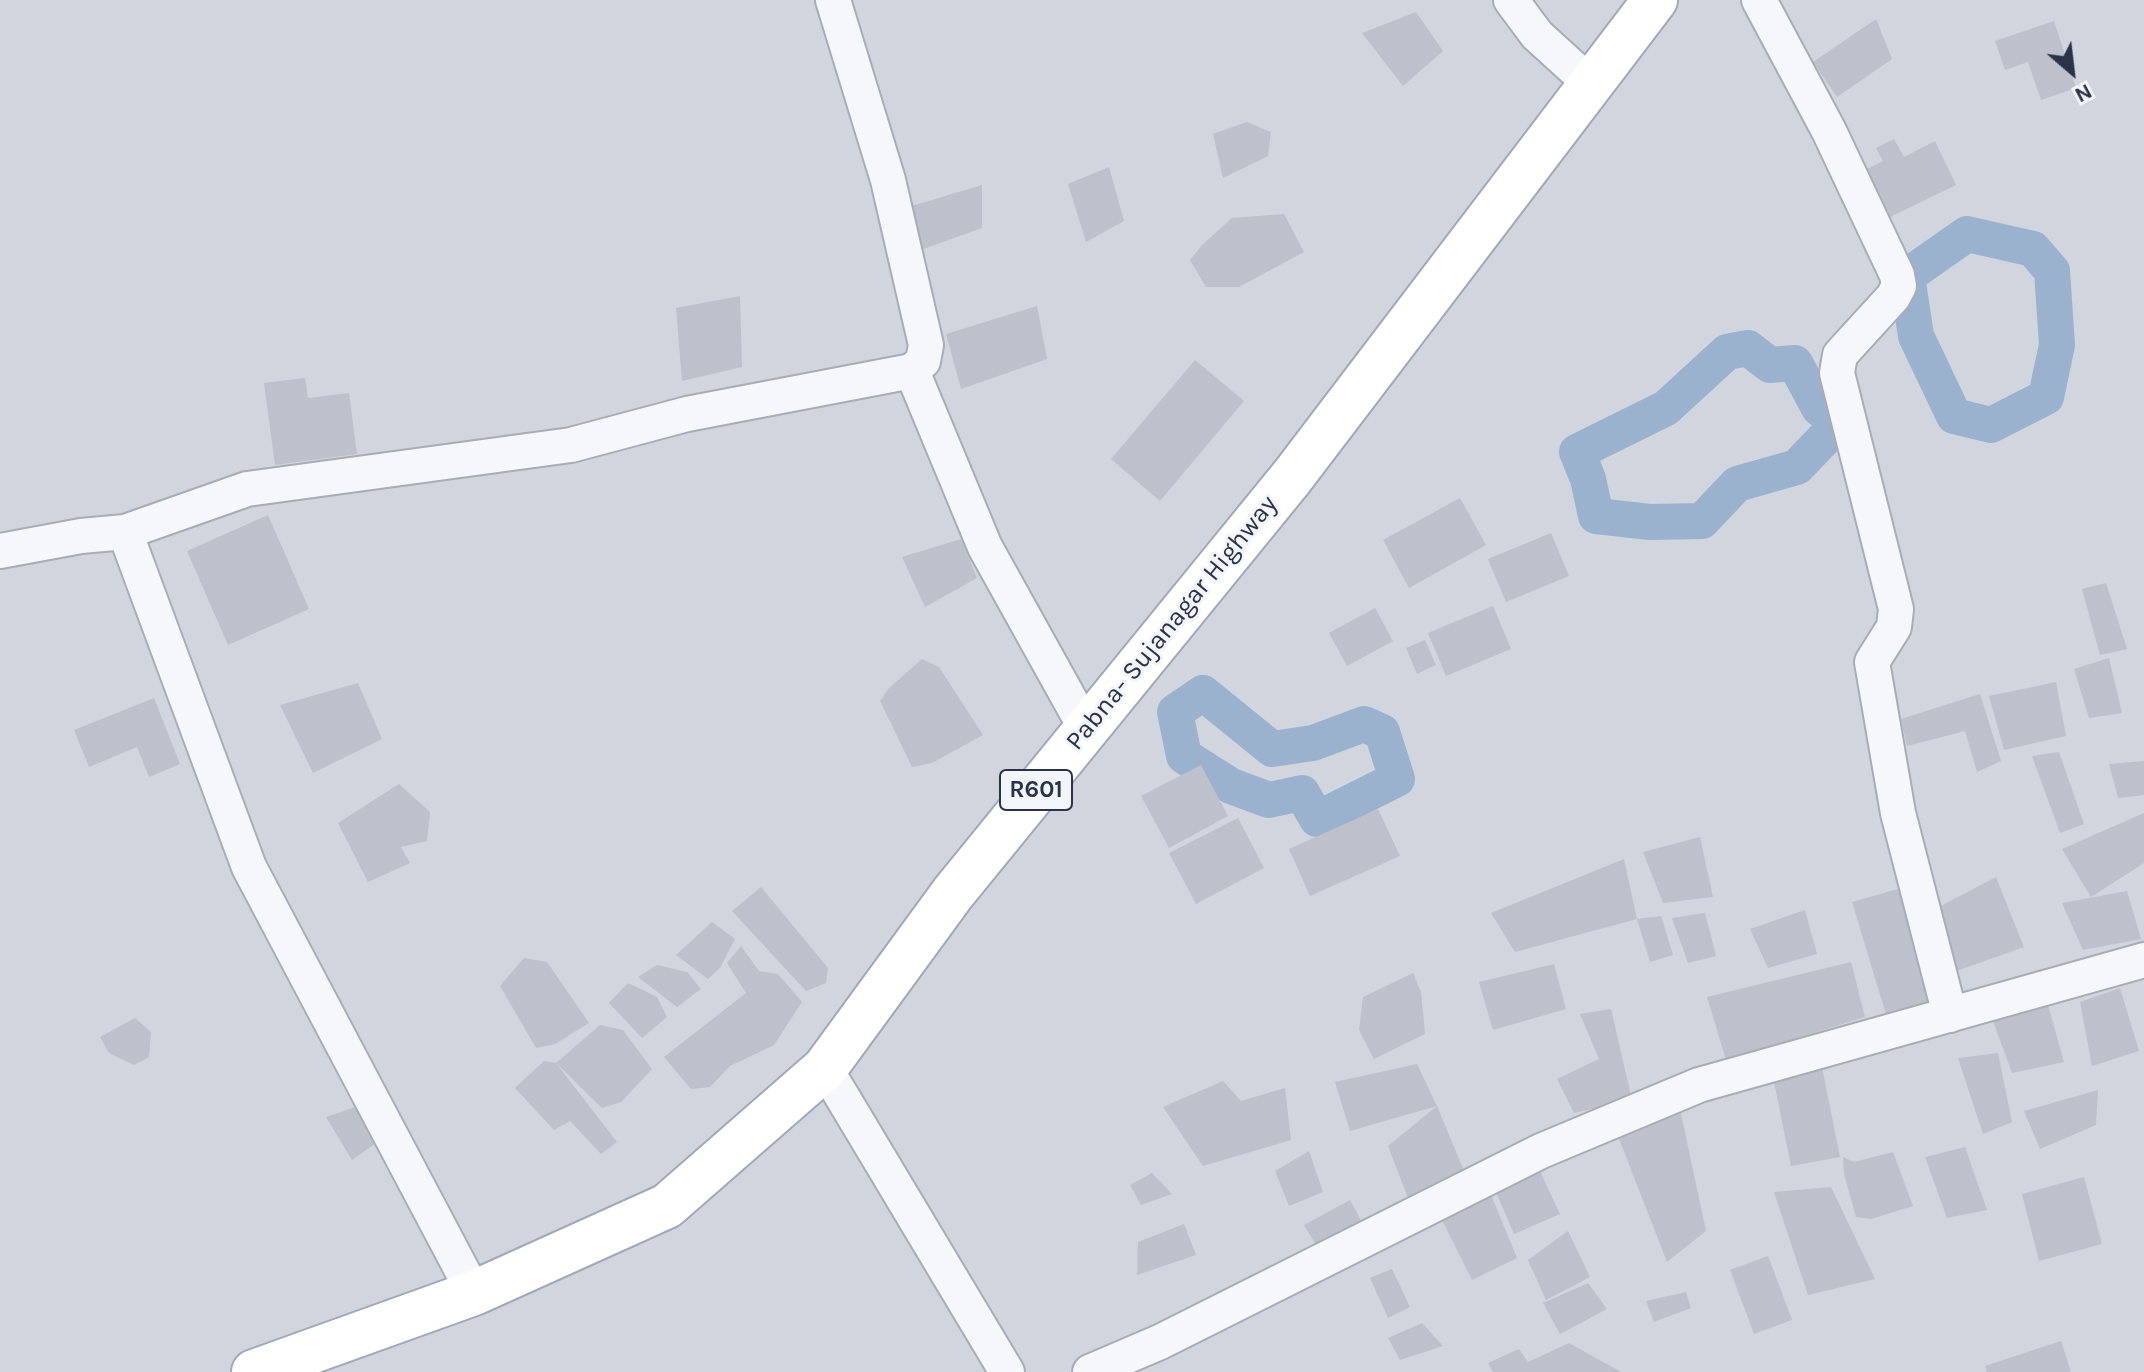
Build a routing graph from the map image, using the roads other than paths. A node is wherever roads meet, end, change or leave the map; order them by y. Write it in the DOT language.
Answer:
graph roads {
  1 [pos="833,0"];
  2 [pos="1511,0"];
  3 [pos="1655,0"];
  4 [pos="1759,0"];
  5 [pos="1592,85"];
  6 [pos="912,371"];
  7 [pos="125,532"];
  8 [pos="0,551"];
  9 [pos="1085,727"];
  10 [pos="2144,960"];
  11 [pos="1950,1015"];
  12 [pos="825,1068"];
  13 [pos="474,1293"];
  14 [pos="254,1372"];
  15 [pos="1007,1372"];
  16 [pos="1090,1372"];
  1 -- 6 [label="street"];
  2 -- 5 [label="street"];
  3 -- 5 [label="main road, Pabna- Sujanagar Highway / R601"];
  4 -- 11 [label="street"];
  5 -- 9 [label="main road, Pabna- Sujanagar Highway / R601"];
  6 -- 7 [label="street"];
  6 -- 9 [label="street"];
  7 -- 8 [label="street"];
  7 -- 13 [label="street"];
  9 -- 12 [label="main road, Pabna- Sujanagar Highway / R601"];
  10 -- 11 [label="street"];
  11 -- 16 [label="street"];
  12 -- 13 [label="main road, Pabna- Sujanagar Highway / R601"];
  12 -- 15 [label="street"];
  13 -- 14 [label="main road, Pabna- Sujanagar Highway / R601"];
}
